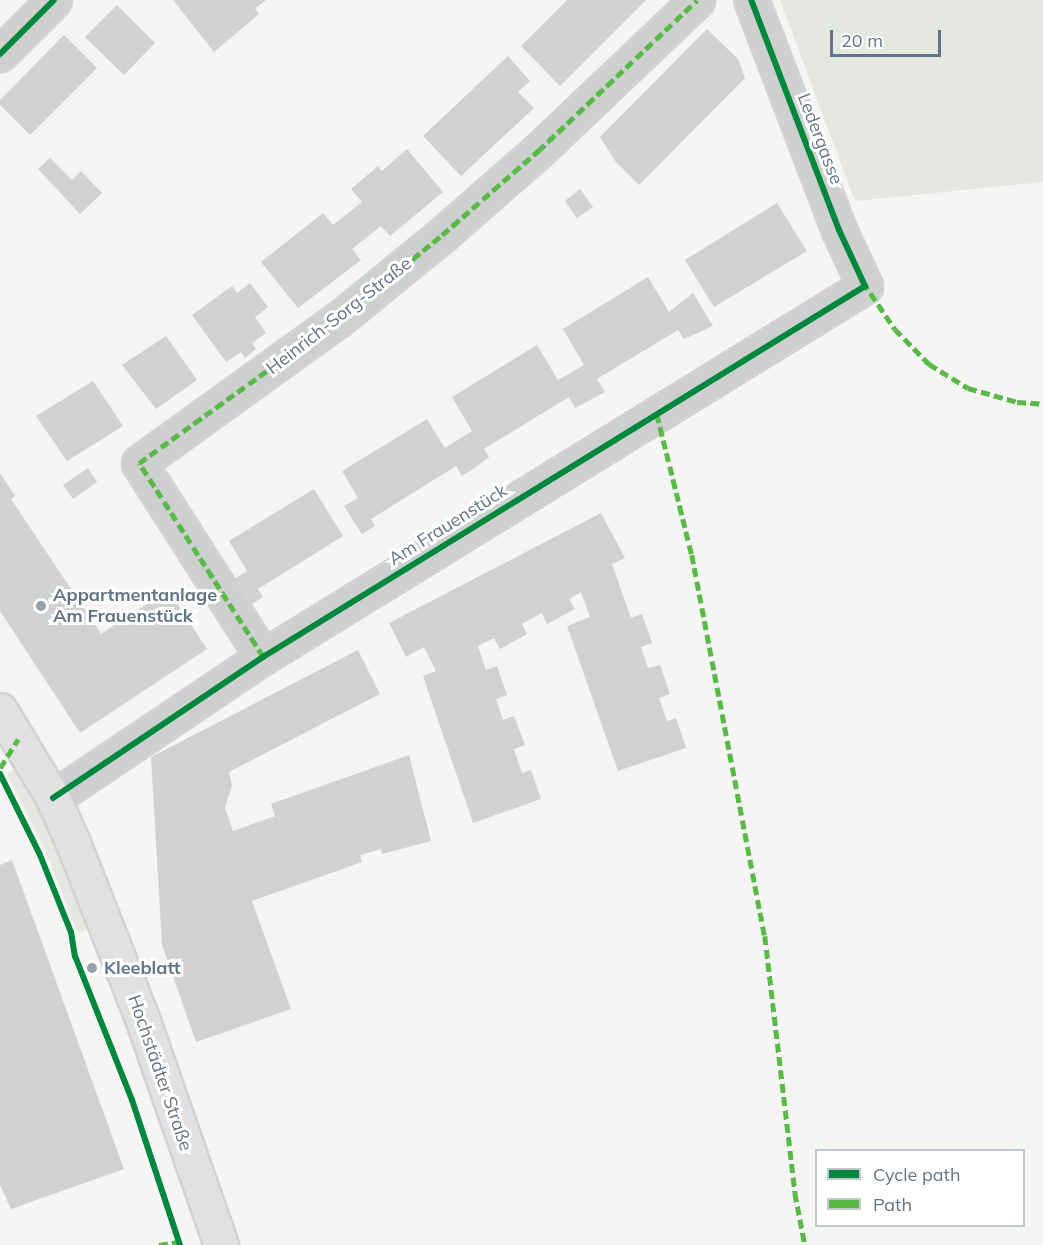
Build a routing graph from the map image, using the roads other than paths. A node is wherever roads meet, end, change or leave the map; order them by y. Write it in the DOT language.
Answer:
graph roads {
  1 [pos="54,0"];
  2 [pos="697,0"];
  3 [pos="752,0"];
  4 [pos="0,54"];
  5 [pos="865,286"];
  6 [pos="263,657"];
  7 [pos="0,710"];
  8 [pos="52,798"];
  9 [pos="221,1245"];
  1 -- 4 [label="street"];
  2 -- 6 [label="street, Heinrich-Sorg-Straße"];
  3 -- 5 [label="street, Ledergasse"];
  5 -- 6 [label="street, Am Frauenstück"];
  6 -- 8 [label="street, Am Frauenstück"];
  7 -- 8 [label="street, Hochstädter Straße"];
  8 -- 9 [label="street, Hochstädter Straße"];
}
